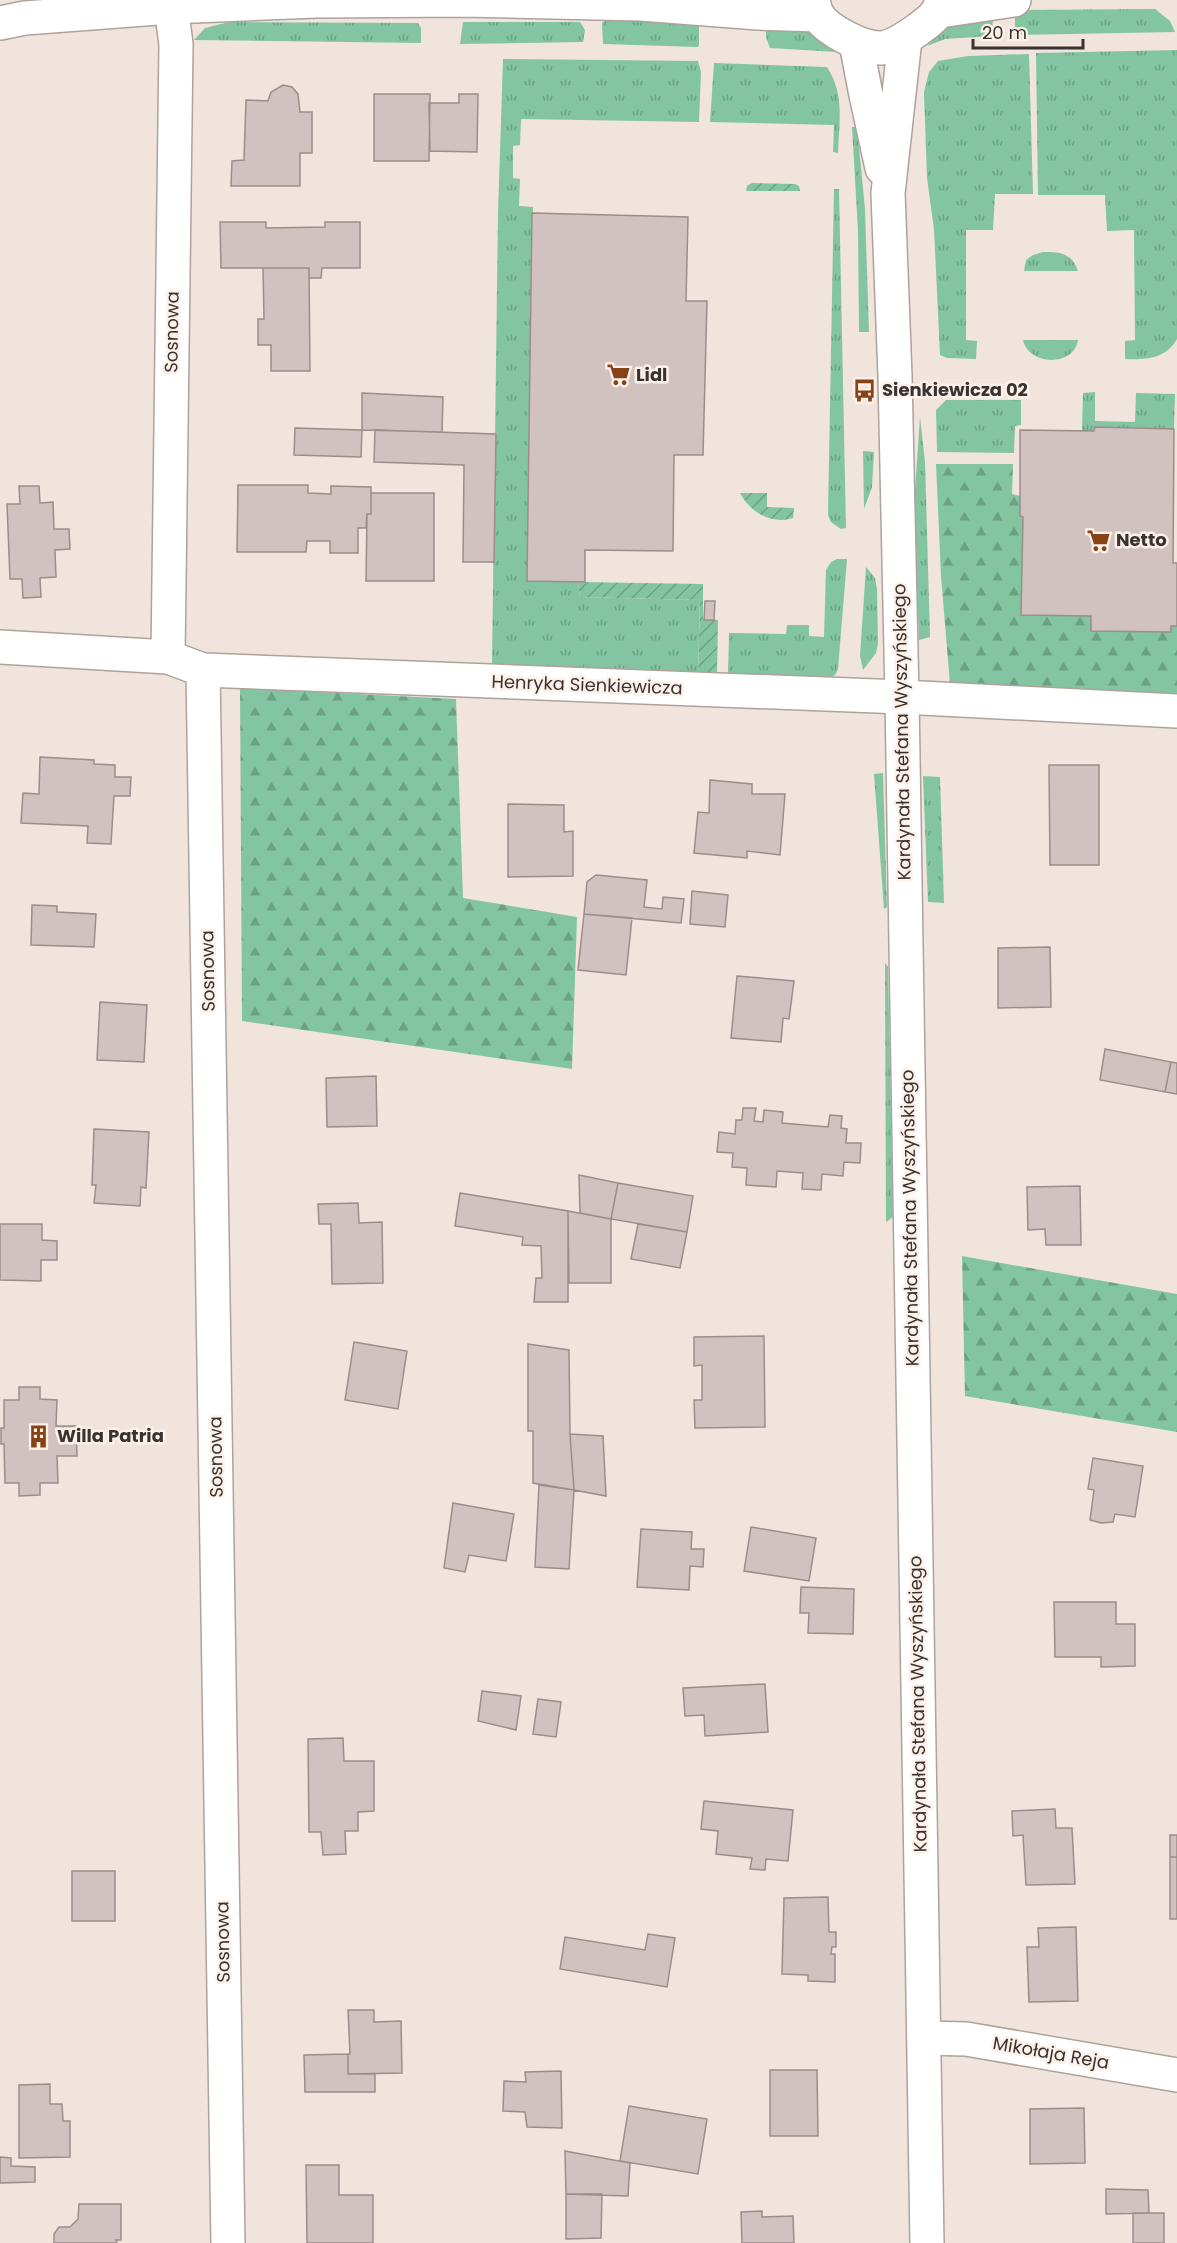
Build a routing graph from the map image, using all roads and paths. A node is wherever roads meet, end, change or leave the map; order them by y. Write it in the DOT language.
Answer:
graph roads {
  1 [pos="1014,0"];
  2 [pos="663,2"];
  3 [pos="170,3"];
  4 [pos="941,6"];
  5 [pos="815,7"];
  6 [pos="0,23"];
  7 [pos="905,39"];
  8 [pos="856,42"];
  9 [pos="888,193"];
  10 [pos="0,647"];
  11 [pos="168,657"];
  12 [pos="203,670"];
  13 [pos="902,697"];
  14 [pos="1177,711"];
  15 [pos="924,2038"];
  16 [pos="1177,2075"];
  17 [pos="228,2243"];
  18 [pos="927,2243"];
  1 -- 4 [label="street"];
  2 -- 3 [label="street"];
  2 -- 5 [label="street"];
  3 -- 6 [label="street"];
  3 -- 11 [label="street, Sosnowa"];
  4 -- 7 [label="street"];
  5 -- 8 [label="street"];
  7 -- 8 [label="street"];
  7 -- 9 [label="street, Kardynała Stefana Wyszyńskiego"];
  8 -- 9 [label="street, Kardynała Stefana Wyszyńskiego"];
  9 -- 13 [label="street, Kardynała Stefana Wyszyńskiego"];
  10 -- 11 [label="street, Henryka Sienkiewicza"];
  11 -- 12 [label="street, Henryka Sienkiewicza"];
  12 -- 13 [label="street, Henryka Sienkiewicza"];
  12 -- 17 [label="street, Sosnowa"];
  13 -- 14 [label="street, Henryka Sienkiewicza"];
  13 -- 15 [label="street, Kardynała Stefana Wyszyńskiego"];
  15 -- 16 [label="street, Mikołaja Reja"];
  15 -- 18 [label="street, Kardynała Stefana Wyszyńskiego"];
}
